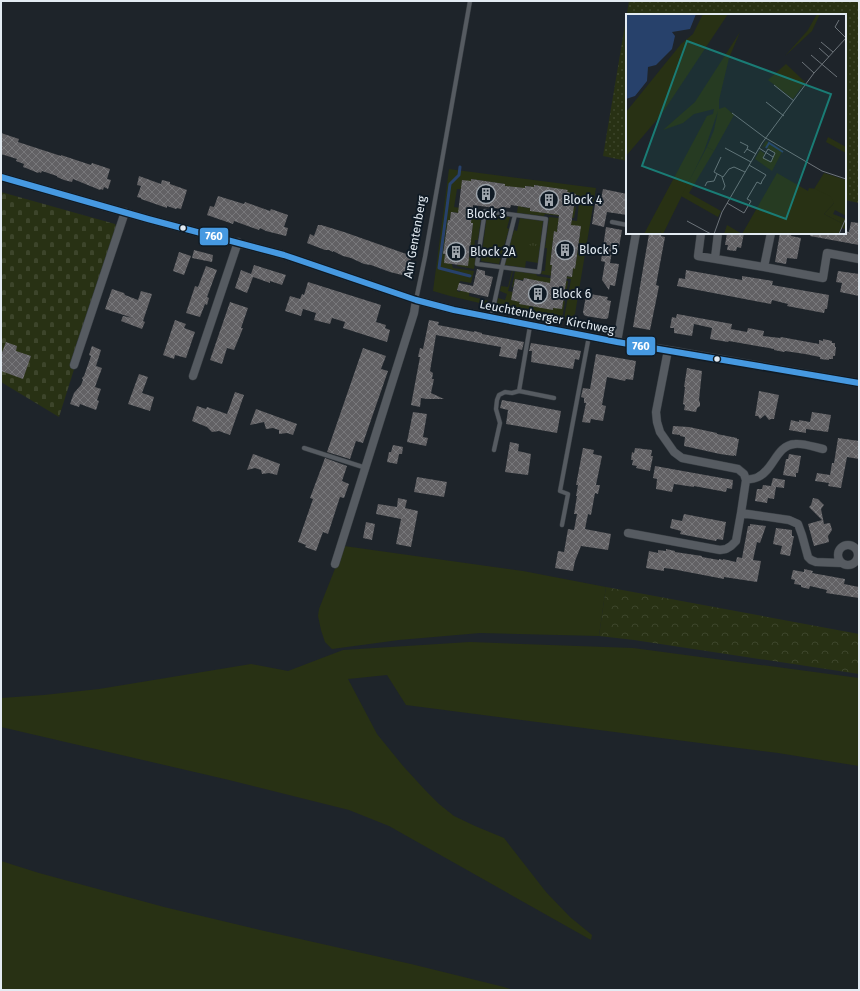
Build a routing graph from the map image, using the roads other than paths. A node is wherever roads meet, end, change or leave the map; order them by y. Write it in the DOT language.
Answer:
graph roads {
  1 [pos="470,1"];
  2 [pos="1,177"];
  3 [pos="125,212"];
  4 [pos="515,215"];
  5 [pos="612,222"];
  6 [pos="626,225"];
  7 [pos="636,234"];
  8 [pos="701,234"];
  9 [pos="718,234"];
  10 [pos="771,234"];
  11 [pos="238,242"];
  12 [pos="715,258"];
  13 [pos="859,259"];
  14 [pos="502,267"];
  15 [pos="764,267"];
  16 [pos="416,300"];
  17 [pos="491,318"];
  18 [pos="530,326"];
  19 [pos="589,336"];
  20 [pos="617,342"];
  21 [pos="668,350"];
  22 [pos="74,365"];
  23 [pos="193,376"];
  24 [pos="859,383"];
  25 [pos="519,391"];
  26 [pos="554,398"];
  27 [pos="304,448"];
  28 [pos="823,449"];
  29 [pos="494,450"];
  30 [pos="366,468"];
  31 [pos="746,480"];
  32 [pos="741,513"];
  33 [pos="562,525"];
  34 [pos="628,533"];
  35 [pos="841,563"];
  36 [pos="335,564"];
  1 -- 16 [label="lane, Am Gentenberg"];
  2 -- 3 [label="street, Leuchtenberger Kirchweg"];
  3 -- 11 [label="street, Leuchtenberger Kirchweg"];
  3 -- 22 [label="street"];
  4 -- 14 [label="lane"];
  4 -- 14 [label="lane"];
  4 -- 14 [label="lane"];
  5 -- 6 [label="lane"];
  7 -- 20 [label="street"];
  8 -- 12 [label="street"];
  9 -- 12 [label="street"];
  10 -- 15 [label="street"];
  11 -- 16 [label="street, Leuchtenberger Kirchweg"];
  11 -- 23 [label="street"];
  12 -- 15 [label="street"];
  13 -- 15 [label="street"];
  14 -- 17 [label="lane"];
  16 -- 17 [label="street, Leuchtenberger Kirchweg"];
  16 -- 30 [label="street, Am Gentenberg"];
  17 -- 18 [label="street, Leuchtenberger Kirchweg"];
  18 -- 19 [label="street, Leuchtenberger Kirchweg"];
  18 -- 25 [label="lane"];
  19 -- 20 [label="street, Leuchtenberger Kirchweg"];
  19 -- 33 [label="lane"];
  20 -- 21 [label="street, Leuchtenberger Kirchweg"];
  21 -- 24 [label="street, Leuchtenberger Kirchweg"];
  21 -- 31 [label="street"];
  25 -- 26 [label="lane"];
  25 -- 29 [label="lane"];
  27 -- 30 [label="lane"];
  28 -- 31 [label="street"];
  30 -- 36 [label="street, Am Gentenberg"];
  31 -- 32 [label="street"];
  32 -- 34 [label="street"];
  32 -- 35 [label="street"];
}
